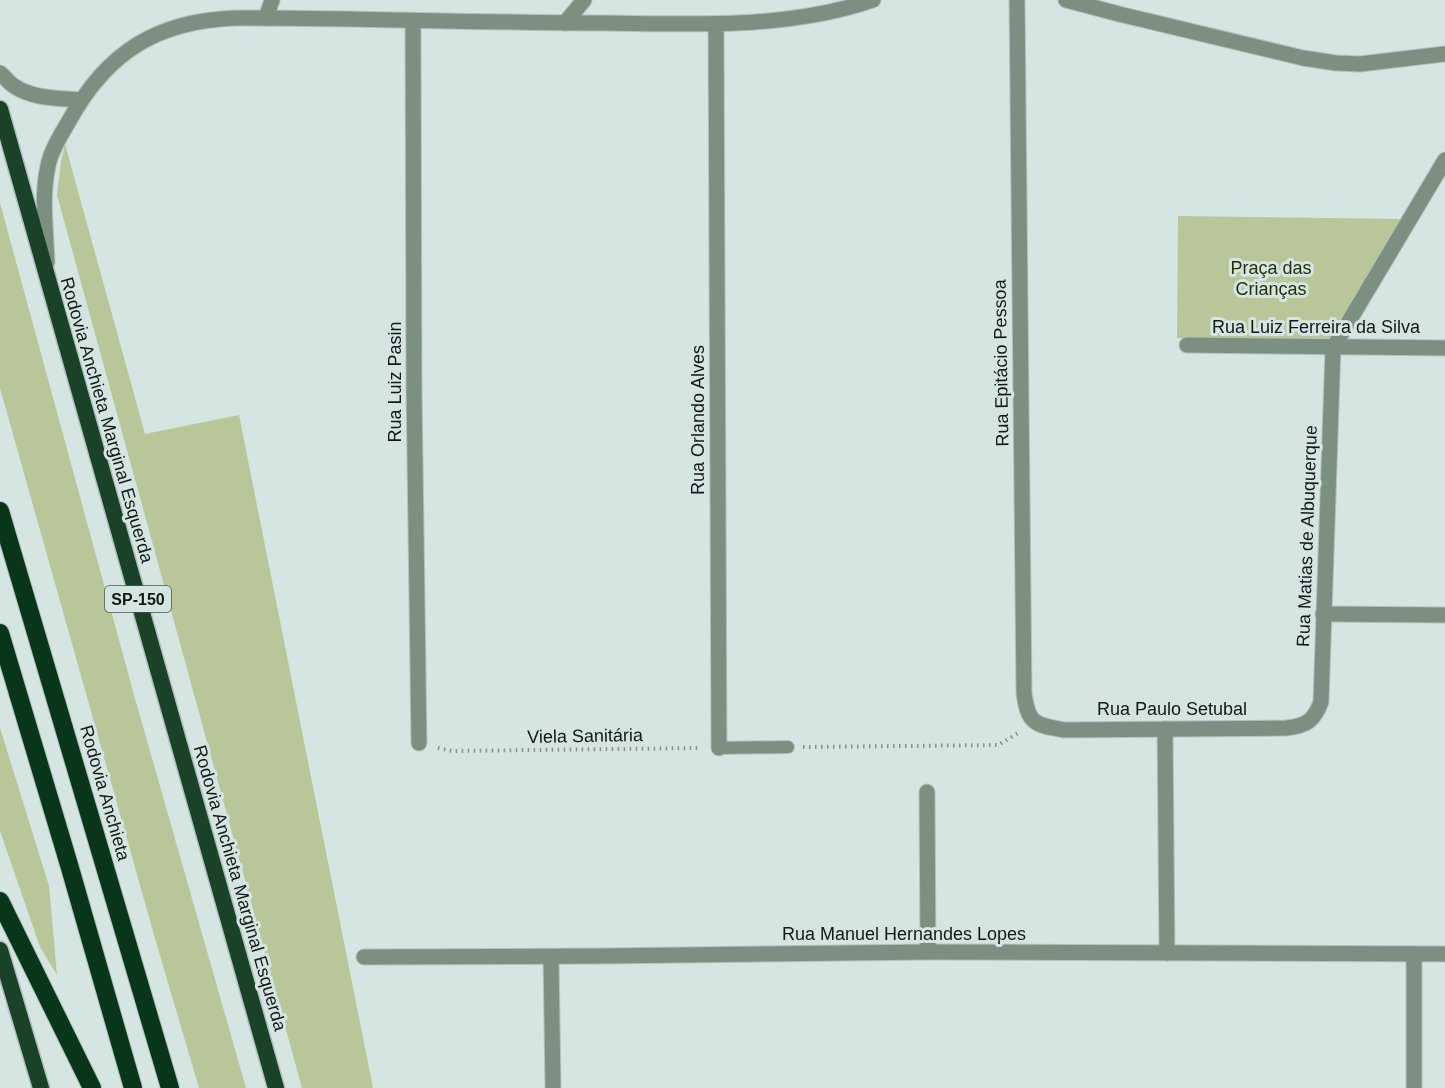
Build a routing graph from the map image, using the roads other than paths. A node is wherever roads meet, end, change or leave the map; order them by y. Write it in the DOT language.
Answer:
graph roads {
  1 [pos="272,0"];
  2 [pos="584,0"];
  3 [pos="873,0"];
  4 [pos="1017,0"];
  5 [pos="1066,0"];
  6 [pos="266,18"];
  7 [pos="413,21"];
  8 [pos="565,23"];
  9 [pos="716,24"];
  10 [pos="1445,54"];
  11 [pos="0,73"];
  12 [pos="80,100"];
  13 [pos="0,109"];
  14 [pos="1445,160"];
  15 [pos="48,280"];
  16 [pos="1187,345"];
  17 [pos="1333,348"];
  18 [pos="1445,348"];
  19 [pos="0,511"];
  20 [pos="1323,614"];
  21 [pos="1445,615"];
  22 [pos="0,633"];
  23 [pos="1309,722"];
  24 [pos="1035,723"];
  25 [pos="1165,729"];
  26 [pos="419,743"];
  27 [pos="788,747"];
  28 [pos="719,748"];
  29 [pos="927,792"];
  30 [pos="0,901"];
  31 [pos="0,950"];
  32 [pos="928,952"];
  33 [pos="1167,953"];
  34 [pos="1414,954"];
  35 [pos="1445,954"];
  36 [pos="364,957"];
  37 [pos="551,957"];
  38 [pos="41,1088"];
  39 [pos="92,1088"];
  40 [pos="133,1088"];
  41 [pos="170,1088"];
  42 [pos="276,1088"];
  43 [pos="553,1088"];
  44 [pos="1414,1088"];
  1 -- 6 [label="street"];
  2 -- 8 [label="street"];
  3 -- 9 [label="street"];
  4 -- 24 [label="street, Rua Epitácio Pessoa"];
  5 -- 10 [label="street"];
  6 -- 7 [label="street"];
  6 -- 12 [label="street"];
  7 -- 8 [label="street"];
  7 -- 26 [label="street, Rua Luiz Pasin"];
  8 -- 9 [label="street"];
  9 -- 28 [label="street, Rua Orlando Alves"];
  11 -- 12 [label="street"];
  12 -- 15 [label="street"];
  13 -- 15 [label="highway, Rodovia Anchieta Marginal Esquerda / SP-150"];
  14 -- 17 [label="street"];
  15 -- 42 [label="highway, Rodovia Anchieta Marginal Esquerda / SP-150"];
  16 -- 17 [label="street, Rua Luiz Ferreira da Silva"];
  17 -- 18 [label="street, Rua Luiz Ferreira da Silva"];
  17 -- 20 [label="street, Rua Matias de Albuquerque"];
  19 -- 41 [label="highway, Rodovia Anchieta"];
  20 -- 21 [label="street"];
  20 -- 23 [label="street, Rua Matias de Albuquerque"];
  22 -- 40 [label="highway"];
  23 -- 25 [label="street, Rua Paulo Setubal"];
  24 -- 25 [label="street, Rua Paulo Setubal"];
  25 -- 33 [label="street"];
  27 -- 28 [label="lane"];
  29 -- 32 [label="street"];
  30 -- 39 [label="highway"];
  31 -- 38 [label="highway"];
  32 -- 33 [label="street, Rua Manuel Hernandes Lopes"];
  32 -- 37 [label="street, Rua Manuel Hernandes Lopes"];
  33 -- 34 [label="street, Rua Manuel Hernandes Lopes"];
  34 -- 35 [label="street, Rua Manuel Hernandes Lopes"];
  34 -- 44 [label="street"];
  36 -- 37 [label="street, Rua Manuel Hernandes Lopes"];
  37 -- 43 [label="street"];
}
